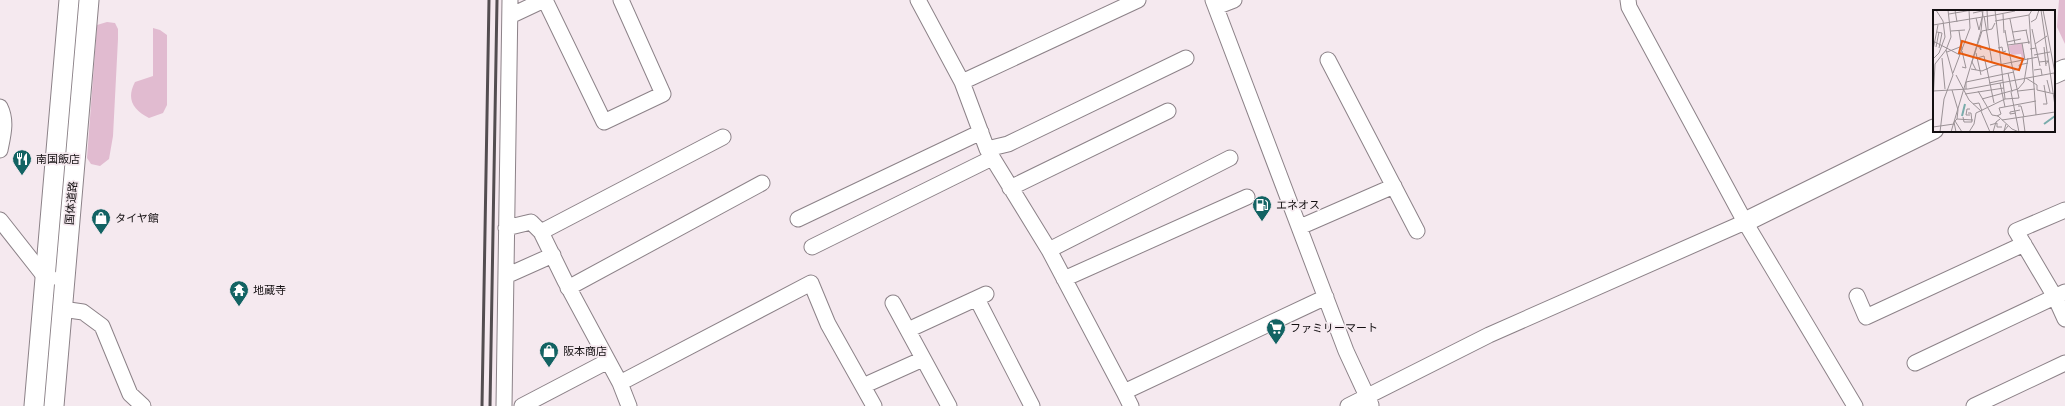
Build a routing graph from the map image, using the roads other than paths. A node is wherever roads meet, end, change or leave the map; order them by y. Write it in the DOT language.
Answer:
graph roads {
  1 [pos="69,0"];
  2 [pos="89,0"];
  3 [pos="510,0"];
  4 [pos="544,0"];
  5 [pos="621,0"];
  6 [pos="918,0"];
  7 [pos="1138,0"];
  8 [pos="1234,0"];
  9 [pos="1628,0"];
  10 [pos="1215,4"];
  11 [pos="510,16"];
  12 [pos="1186,58"];
  13 [pos="1328,60"];
  14 [pos="2065,69"];
  15 [pos="2055,74"];
  16 [pos="962,82"];
  17 [pos="0,107"];
  18 [pos="1168,111"];
  19 [pos="1933,129"];
  20 [pos="981,132"];
  21 [pos="723,137"];
  22 [pos="0,150"];
  23 [pos="990,153"];
  24 [pos="1230,158"];
  25 [pos="762,183"];
  26 [pos="1394,186"];
  27 [pos="1010,188"];
  28 [pos="1247,197"];
  29 [pos="2065,210"];
  30 [pos="798,219"];
  31 [pos="0,220"];
  32 [pos="1745,222"];
  33 [pos="506,228"];
  34 [pos="1300,228"];
  35 [pos="1417,231"];
  36 [pos="541,232"];
  37 [pos="2024,244"];
  38 [pos="812,247"];
  39 [pos="1049,250"];
  40 [pos="553,255"];
  41 [pos="506,276"];
  42 [pos="45,277"];
  43 [pos="65,278"];
  44 [pos="1064,279"];
  45 [pos="568,288"];
  46 [pos="2060,294"];
  47 [pos="1857,296"];
  48 [pos="1326,297"];
  49 [pos="893,303"];
  50 [pos="62,309"];
  51 [pos="2065,319"];
  52 [pos="908,330"];
  53 [pos="923,359"];
  54 [pos="608,361"];
  55 [pos="1915,363"];
  56 [pos="2065,363"];
  57 [pos="620,383"];
  58 [pos="863,386"];
  59 [pos="1124,392"];
  60 [pos="1369,401"];
  61 [pos="34,406"];
  62 [pos="54,406"];
  63 [pos="143,406"];
  64 [pos="504,406"];
  65 [pos="522,406"];
  66 [pos="629,406"];
  67 [pos="874,406"];
  68 [pos="948,406"];
  69 [pos="1032,406"];
  70 [pos="1131,406"];
  71 [pos="1348,406"];
  72 [pos="1855,406"];
  73 [pos="1974,406"];
  1 -- 42 [label="street, 国体道路"];
  2 -- 43 [label="street, 国体道路"];
  3 -- 11 [label="street"];
  4 -- 5 [label="street"];
  4 -- 11 [label="street"];
  6 -- 16 [label="street"];
  7 -- 16 [label="street"];
  8 -- 10 [label="street"];
  9 -- 32 [label="street"];
  10 -- 34 [label="street"];
  11 -- 33 [label="street"];
  12 -- 23 [label="street"];
  13 -- 26 [label="street"];
  14 -- 15 [label="street"];
  16 -- 20 [label="street"];
  17 -- 22 [label="street"];
  18 -- 27 [label="street"];
  19 -- 32 [label="street"];
  20 -- 23 [label="street"];
  20 -- 30 [label="street"];
  21 -- 36 [label="street"];
  23 -- 27 [label="street"];
  23 -- 38 [label="street"];
  24 -- 39 [label="street"];
  25 -- 45 [label="street"];
  26 -- 34 [label="street"];
  26 -- 35 [label="street"];
  27 -- 39 [label="street"];
  28 -- 44 [label="street"];
  29 -- 37 [label="street"];
  31 -- 42 [label="street"];
  32 -- 60 [label="street"];
  32 -- 72 [label="street"];
  33 -- 36 [label="street"];
  33 -- 41 [label="street"];
  34 -- 48 [label="street"];
  36 -- 40 [label="street"];
  37 -- 46 [label="street"];
  37 -- 47 [label="street"];
  39 -- 44 [label="street"];
  40 -- 41 [label="street"];
  40 -- 45 [label="street"];
  41 -- 64 [label="street"];
  42 -- 43 [label="street"];
  42 -- 61 [label="street, 国体道路"];
  43 -- 50 [label="street, 国体道路"];
  44 -- 59 [label="street"];
  45 -- 54 [label="street"];
  46 -- 51 [label="street"];
  46 -- 55 [label="street"];
  48 -- 59 [label="street"];
  48 -- 60 [label="street"];
  49 -- 52 [label="street"];
  50 -- 62 [label="street, 国体道路"];
  50 -- 63 [label="street"];
  52 -- 53 [label="street"];
  52 -- 69 [label="street"];
  53 -- 58 [label="street"];
  53 -- 68 [label="street"];
  54 -- 57 [label="street"];
  54 -- 65 [label="street"];
  56 -- 73 [label="street"];
  57 -- 58 [label="street"];
  57 -- 66 [label="street"];
  58 -- 67 [label="street"];
  59 -- 70 [label="street"];
  60 -- 71 [label="street"];
}
